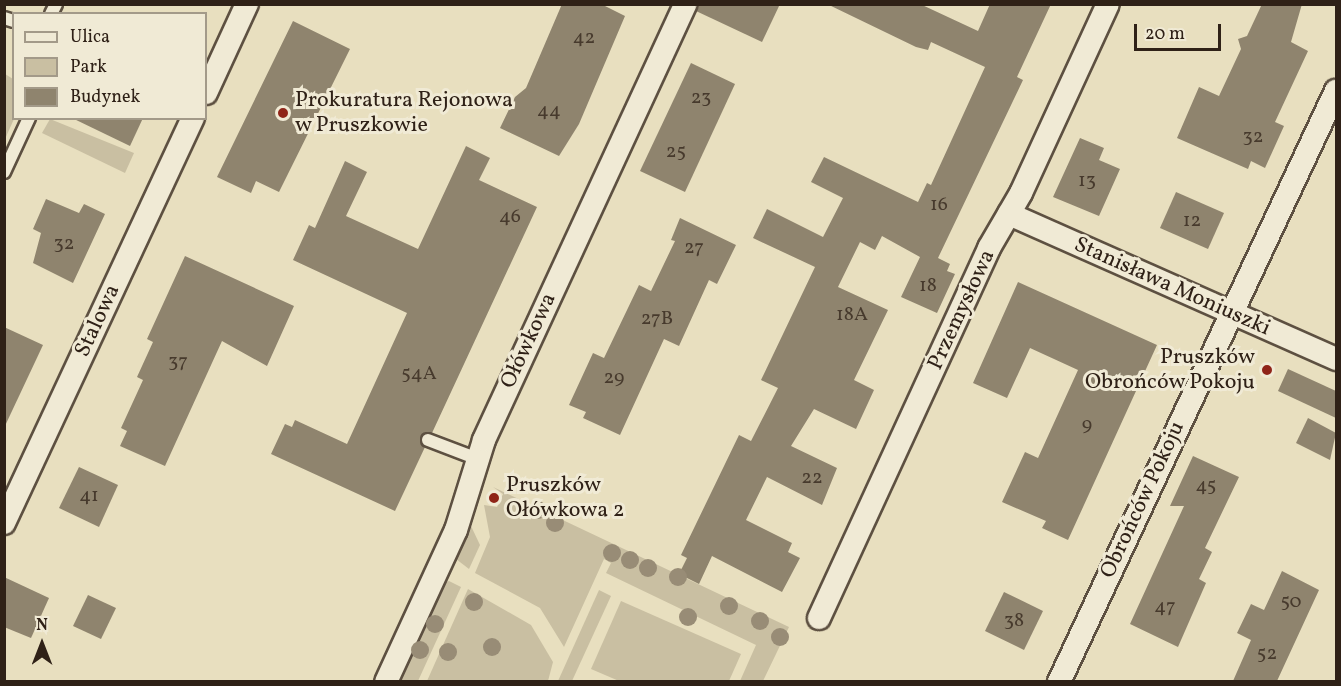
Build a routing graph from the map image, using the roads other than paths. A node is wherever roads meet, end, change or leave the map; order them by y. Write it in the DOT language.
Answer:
graph roads {
  1 [pos="247,4"];
  2 [pos="685,4"];
  3 [pos="1108,4"];
  4 [pos="207,91"];
  5 [pos="1336,91"];
  6 [pos="28,120"];
  7 [pos="192,120"];
  8 [pos="4,172"];
  9 [pos="1009,214"];
  10 [pos="1231,312"];
  11 [pos="1336,359"];
  12 [pos="428,440"];
  13 [pos="478,459"];
  14 [pos="4,524"];
  15 [pos="819,618"];
  16 [pos="386,681"];
  17 [pos="1059,681"];
  1 -- 4 [label="street"];
  2 -- 13 [label="street, Ołówkowa"];
  3 -- 9 [label="street, Przemysłowa"];
  5 -- 10 [label="street, Obrońców Pokoju"];
  6 -- 8 [label="lane"];
  7 -- 14 [label="street, Stalowa"];
  9 -- 10 [label="street, Stanisława Moniuszki"];
  9 -- 15 [label="street, Przemysłowa"];
  10 -- 11 [label="street, Stanisława Moniuszki"];
  10 -- 17 [label="street, Obrońców Pokoju"];
  12 -- 13 [label="lane"];
  13 -- 16 [label="street, Ołówkowa"];
}
